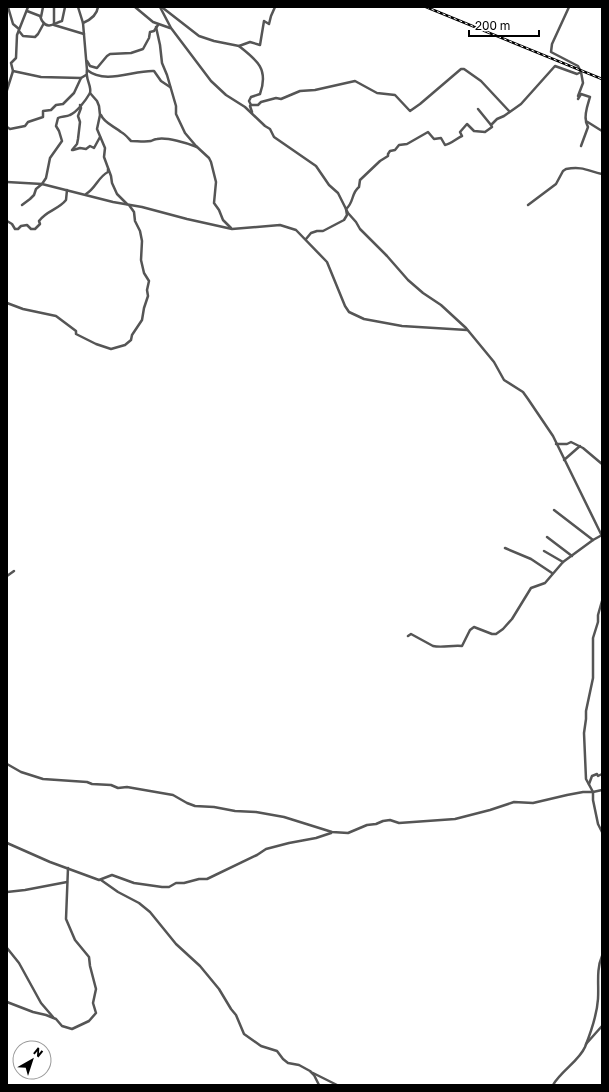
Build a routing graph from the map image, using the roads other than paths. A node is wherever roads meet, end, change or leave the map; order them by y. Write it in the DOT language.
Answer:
graph roads {
  1 [pos="8,7"];
  2 [pos="28,7"];
  3 [pos="43,7"];
  4 [pos="54,7"];
  5 [pos="65,7"];
  6 [pos="78,7"];
  7 [pos="98,7"];
  8 [pos="135,7"];
  9 [pos="160,7"];
  10 [pos="275,7"];
  11 [pos="569,7"];
  12 [pos="26,11"];
  13 [pos="41,18"];
  14 [pos="44,23"];
  15 [pos="83,23"];
  16 [pos="54,25"];
  17 [pos="157,26"];
  18 [pos="171,28"];
  19 [pos="19,30"];
  20 [pos="84,34"];
  21 [pos="239,46"];
  22 [pos="86,60"];
  23 [pos="87,70"];
  24 [pos="13,71"];
  25 [pos="581,72"];
  26 [pos="86,76"];
  27 [pos="81,78"];
  28 [pos="170,87"];
  29 [pos="7,90"];
  30 [pos="90,93"];
  31 [pos="80,105"];
  32 [pos="99,106"];
  33 [pos="243,106"];
  34 [pos="251,106"];
  35 [pos="478,110"];
  36 [pos="509,111"];
  37 [pos="253,114"];
  38 [pos="586,121"];
  39 [pos="491,125"];
  40 [pos="7,127"];
  41 [pos="602,131"];
  42 [pos="100,137"];
  43 [pos="581,146"];
  44 [pos="198,148"];
  45 [pos="108,168"];
  46 [pos="602,174"];
  47 [pos="7,182"];
  48 [pos="42,184"];
  49 [pos="67,190"];
  50 [pos="86,194"];
  51 [pos="22,205"];
  52 [pos="128,205"];
  53 [pos="528,205"];
  54 [pos="346,209"];
  55 [pos="7,221"];
  56 [pos="232,229"];
  57 [pos="306,239"];
  58 [pos="7,303"];
  59 [pos="467,330"];
  60 [pos="556,444"];
  61 [pos="580,446"];
  62 [pos="564,460"];
  63 [pos="602,464"];
  64 [pos="554,510"];
  65 [pos="602,535"];
  66 [pos="547,537"];
  67 [pos="593,540"];
  68 [pos="505,548"];
  69 [pos="544,552"];
  70 [pos="572,556"];
  71 [pos="563,562"];
  72 [pos="14,571"];
  73 [pos="552,573"];
  74 [pos="7,576"];
  75 [pos="602,601"];
  76 [pos="408,636"];
  77 [pos="7,764"];
  78 [pos="602,774"];
  79 [pos="589,784"];
  80 [pos="602,790"];
  81 [pos="593,792"];
  82 [pos="332,832"];
  83 [pos="602,832"];
  84 [pos="7,843"];
  85 [pos="68,868"];
  86 [pos="100,880"];
  87 [pos="68,881"];
  88 [pos="7,892"];
  89 [pos="7,948"];
  90 [pos="602,956"];
  91 [pos="7,1002"];
  92 [pos="56,1019"];
  93 [pos="602,1026"];
  94 [pos="586,1044"];
  95 [pos="313,1072"];
  96 [pos="319,1085"];
  97 [pos="337,1085"];
  98 [pos="553,1085"];
  1 -- 19 [label="street"];
  2 -- 12 [label="street"];
  3 -- 13 [label="street"];
  4 -- 16 [label="street"];
  5 -- 16 [label="street"];
  6 -- 15 [label="street"];
  7 -- 15 [label="street"];
  8 -- 17 [label="street"];
  9 -- 18 [label="street"];
  9 -- 21 [label="street"];
  10 -- 21 [label="street"];
  11 -- 25 [label="street"];
  12 -- 13 [label="street"];
  12 -- 19 [label="street"];
  13 -- 14 [label="street"];
  14 -- 16 [label="street"];
  14 -- 19 [label="street"];
  15 -- 20 [label="street"];
  16 -- 20 [label="street"];
  17 -- 18 [label="street"];
  17 -- 22 [label="street"];
  17 -- 28 [label="street"];
  18 -- 33 [label="street"];
  19 -- 24 [label="street"];
  20 -- 22 [label="street"];
  21 -- 34 [label="street"];
  22 -- 23 [label="street"];
  23 -- 26 [label="street"];
  23 -- 28 [label="street"];
  24 -- 27 [label="street"];
  24 -- 29 [label="street"];
  25 -- 36 [label="street"];
  25 -- 38 [label="street"];
  26 -- 27 [label="street"];
  26 -- 30 [label="street"];
  27 -- 40 [label="street"];
  28 -- 44 [label="street"];
  30 -- 31 [label="street"];
  30 -- 32 [label="street"];
  31 -- 42 [label="street"];
  31 -- 48 [label="street"];
  32 -- 42 [label="street"];
  32 -- 44 [label="street"];
  33 -- 34 [label="street"];
  33 -- 37 [label="street"];
  34 -- 36 [label="street"];
  34 -- 37 [label="street"];
  35 -- 39 [label="street"];
  36 -- 39 [label="street"];
  37 -- 54 [label="street"];
  38 -- 41 [label="street"];
  38 -- 43 [label="street"];
  39 -- 54 [label="street"];
  42 -- 45 [label="street"];
  44 -- 56 [label="street"];
  45 -- 50 [label="street"];
  45 -- 52 [label="street"];
  46 -- 53 [label="street"];
  47 -- 48 [label="street"];
  48 -- 49 [label="street"];
  48 -- 51 [label="street"];
  49 -- 50 [label="street"];
  49 -- 55 [label="street"];
  50 -- 52 [label="street"];
  52 -- 56 [label="street"];
  52 -- 58 [label="street"];
  54 -- 57 [label="street"];
  54 -- 59 [label="street"];
  56 -- 57 [label="street"];
  57 -- 59 [label="street"];
  59 -- 60 [label="street"];
  60 -- 61 [label="street"];
  60 -- 62 [label="street"];
  61 -- 62 [label="street"];
  61 -- 63 [label="street"];
  62 -- 65 [label="street"];
  64 -- 67 [label="street"];
  65 -- 67 [label="street"];
  66 -- 70 [label="street"];
  67 -- 70 [label="street"];
  68 -- 73 [label="street"];
  69 -- 71 [label="street"];
  70 -- 71 [label="street"];
  71 -- 73 [label="street"];
  72 -- 74 [label="street"];
  73 -- 76 [label="street"];
  75 -- 79 [label="street"];
  77 -- 82 [label="street"];
  78 -- 79 [label="street"];
  79 -- 81 [label="street"];
  80 -- 81 [label="street"];
  81 -- 82 [label="street"];
  81 -- 83 [label="street"];
  82 -- 86 [label="street"];
  84 -- 85 [label="street"];
  85 -- 86 [label="street"];
  85 -- 87 [label="street"];
  86 -- 95 [label="street"];
  87 -- 88 [label="street"];
  87 -- 92 [label="street"];
  89 -- 92 [label="street"];
  90 -- 94 [label="street"];
  91 -- 92 [label="street"];
  93 -- 94 [label="street"];
  94 -- 98 [label="street"];
  95 -- 96 [label="street"];
  95 -- 97 [label="street"];
}
